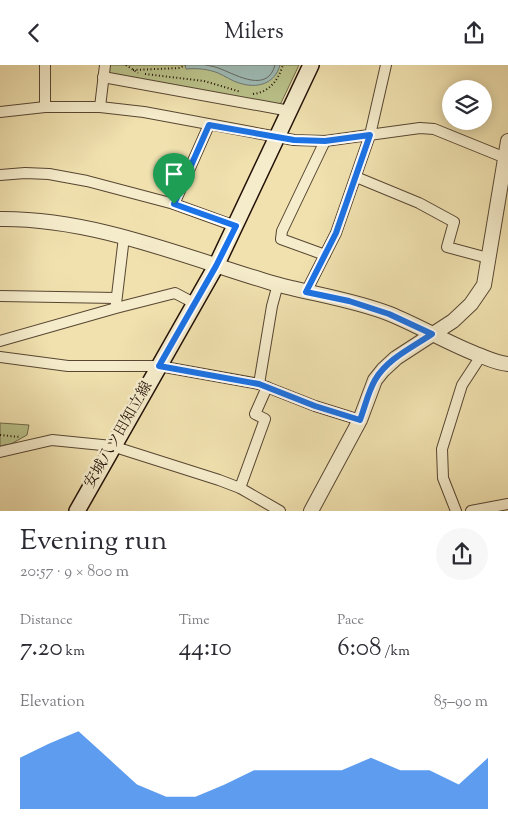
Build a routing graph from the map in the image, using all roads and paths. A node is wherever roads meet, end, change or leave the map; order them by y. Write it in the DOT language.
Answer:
graph roads {
  1 [pos="46,65"];
  2 [pos="105,65"];
  3 [pos="126,65"];
  4 [pos="186,65"];
  5 [pos="283,65"];
  6 [pos="311,65"];
  7 [pos="386,65"];
  8 [pos="133,70"];
  9 [pos="103,77"];
  10 [pos="45,107"];
  11 [pos="100,107"];
  12 [pos="290,111"];
  13 [pos="0,112"];
  14 [pos="209,125"];
  15 [pos="370,135"];
  16 [pos="278,136"];
  17 [pos="325,141"];
  18 [pos="508,141"];
  19 [pos="506,159"];
  20 [pos="0,175"];
  21 [pos="356,177"];
  22 [pos="174,204"];
  23 [pos="0,219"];
  24 [pos="236,226"];
  25 [pos="124,237"];
  26 [pos="325,255"];
  27 [pos="488,258"];
  28 [pos="216,266"];
  29 [pos="278,284"];
  30 [pos="306,292"];
  31 [pos="0,296"];
  32 [pos="116,303"];
  33 [pos="194,303"];
  34 [pos="432,334"];
  35 [pos="0,341"];
  36 [pos="481,356"];
  37 [pos="0,357"];
  38 [pos="508,364"];
  39 [pos="159,366"];
  40 [pos="263,385"];
  41 [pos="360,420"];
  42 [pos="112,446"];
  43 [pos="0,451"];
  44 [pos="240,488"];
  45 [pos="508,504"];
  46 [pos="77,511"];
  47 [pos="280,511"];
  48 [pos="310,511"];
  49 [pos="456,511"];
  50 [pos="471,511"];
  1 -- 10 [label="street"];
  2 -- 9 [label="street"];
  3 -- 8 [label="path"];
  4 -- 8 [label="path"];
  5 -- 8 [label="path"];
  6 -- 12 [label="main road, 安城八ツ田知立線"];
  7 -- 15 [label="street"];
  9 -- 11 [label="street"];
  9 -- 12 [label="street"];
  10 -- 11 [label="street"];
  10 -- 13 [label="street"];
  11 -- 14 [label="street"];
  12 -- 16 [label="main road, 安城八ツ田知立線"];
  14 -- 16 [label="street"];
  14 -- 22 [label="street"];
  15 -- 17 [label="street"];
  15 -- 19 [label="street"];
  15 -- 21 [label="street"];
  16 -- 17 [label="street"];
  16 -- 24 [label="main road, 安城八ツ田知立線"];
  17 -- 26 [label="street"];
  18 -- 19 [label="street"];
  19 -- 27 [label="street"];
  20 -- 22 [label="street"];
  21 -- 26 [label="street"];
  21 -- 27 [label="street"];
  22 -- 24 [label="street"];
  23 -- 25 [label="street"];
  24 -- 28 [label="main road, 安城八ツ田知立線"];
  25 -- 28 [label="street"];
  25 -- 32 [label="street"];
  26 -- 30 [label="street"];
  27 -- 34 [label="street"];
  28 -- 29 [label="street"];
  28 -- 33 [label="main road, 安城八ツ田知立線"];
  29 -- 30 [label="street"];
  29 -- 40 [label="street"];
  30 -- 34 [label="street"];
  31 -- 32 [label="street"];
  32 -- 33 [label="street"];
  32 -- 35 [label="street"];
  33 -- 39 [label="main road, 安城八ツ田知立線"];
  34 -- 36 [label="street"];
  34 -- 41 [label="street"];
  36 -- 38 [label="street"];
  36 -- 49 [label="street"];
  37 -- 39 [label="street"];
  39 -- 40 [label="street"];
  39 -- 42 [label="main road, 安城八ツ田知立線"];
  40 -- 41 [label="street"];
  40 -- 44 [label="street"];
  41 -- 48 [label="street"];
  42 -- 43 [label="street"];
  42 -- 44 [label="street"];
  42 -- 46 [label="main road, 安城八ツ田知立線"];
  44 -- 47 [label="street"];
  45 -- 50 [label="street"];
}
